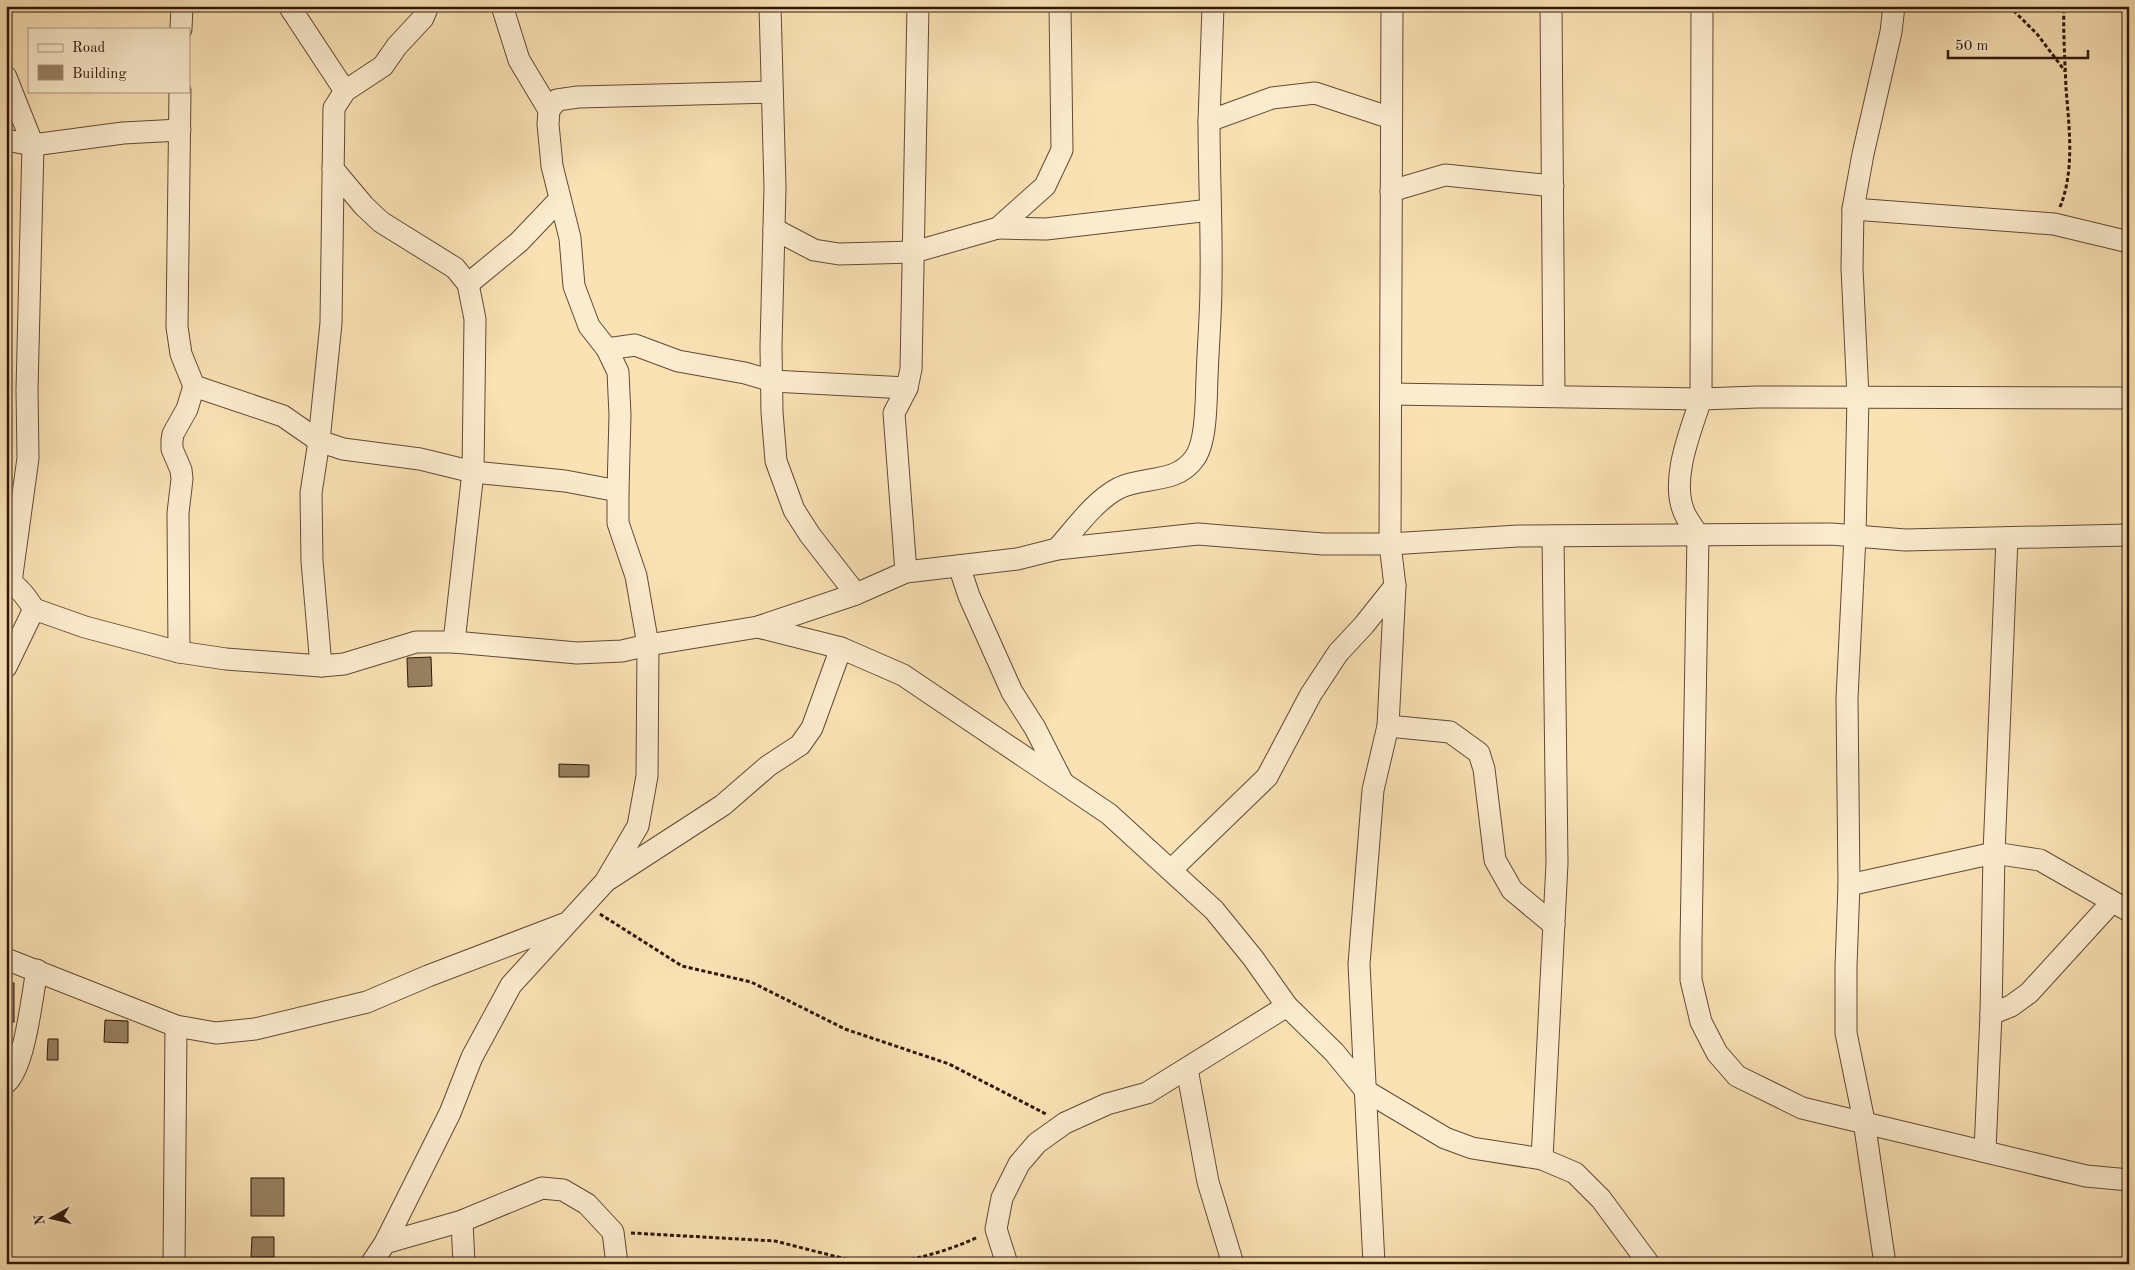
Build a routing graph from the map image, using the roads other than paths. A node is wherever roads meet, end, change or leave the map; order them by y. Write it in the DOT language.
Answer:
graph roads {
  1 [pos="182,6"];
  2 [pos="289,6"];
  3 [pos="428,6"];
  4 [pos="502,6"];
  5 [pos="770,6"];
  6 [pos="918,6"];
  7 [pos="1060,6"];
  8 [pos="1213,6"];
  9 [pos="1392,6"];
  10 [pos="1551,6"];
  11 [pos="1702,6"];
  12 [pos="1894,6"];
  13 [pos="181,28"];
  14 [pos="6,76"];
  15 [pos="345,91"];
  16 [pos="180,92"];
  17 [pos="772,92"];
  18 [pos="549,110"];
  19 [pos="1391,118"];
  20 [pos="1208,121"];
  21 [pos="180,130"];
  22 [pos="6,140"];
  23 [pos="34,144"];
  24 [pos="334,169"];
  25 [pos="1552,186"];
  26 [pos="1391,191"];
  27 [pos="560,200"];
  28 [pos="1853,209"];
  29 [pos="1210,210"];
  30 [pos="998,228"];
  31 [pos="774,229"];
  32 [pos="2129,242"];
  33 [pos="914,252"];
  34 [pos="468,284"];
  35 [pos="608,350"];
  36 [pos="772,381"];
  37 [pos="194,386"];
  38 [pos="907,388"];
  39 [pos="1391,394"];
  40 [pos="1554,396"];
  41 [pos="1858,397"];
  42 [pos="2129,398"];
  43 [pos="1701,399"];
  44 [pos="319,441"];
  45 [pos="473,472"];
  46 [pos="618,491"];
  47 [pos="1698,535"];
  48 [pos="2129,535"];
  49 [pos="1553,536"];
  50 [pos="1855,536"];
  51 [pos="2007,538"];
  52 [pos="1390,544"];
  53 [pos="1057,549"];
  54 [pos="958,566"];
  55 [pos="906,572"];
  56 [pos="9,581"];
  57 [pos="1395,586"];
  58 [pos="856,594"];
  59 [pos="34,609"];
  60 [pos="758,627"];
  61 [pos="454,642"];
  62 [pos="648,645"];
  63 [pos="841,648"];
  64 [pos="179,652"];
  65 [pos="321,666"];
  66 [pos="6,667"];
  67 [pos="1388,726"];
  68 [pos="1063,783"];
  69 [pos="1994,853"];
  70 [pos="1171,870"];
  71 [pos="605,882"];
  72 [pos="1849,885"];
  73 [pos="2120,906"];
  74 [pos="569,922"];
  75 [pos="1554,925"];
  76 [pos="6,959"];
  77 [pos="37,970"];
  78 [pos="1287,1006"];
  79 [pos="1991,1014"];
  80 [pos="176,1026"];
  81 [pos="1187,1069"];
  82 [pos="6,1083"];
  83 [pos="1366,1091"];
  84 [pos="1864,1121"];
  85 [pos="1985,1151"];
  86 [pos="1542,1159"];
  87 [pos="2129,1180"];
  88 [pos="462,1221"];
  89 [pos="385,1244"];
  90 [pos="1650,1263"];
  91 [pos="174,1264"];
  92 [pos="371,1264"];
  93 [pos="464,1264"];
  94 [pos="617,1264"];
  95 [pos="1007,1264"];
  96 [pos="1233,1264"];
  97 [pos="1374,1264"];
  98 [pos="1885,1264"];
  1 -- 13 [label="street"];
  2 -- 15 [label="street"];
  3 -- 15 [label="street"];
  4 -- 18 [label="street"];
  5 -- 17 [label="street"];
  6 -- 33 [label="street"];
  7 -- 30 [label="street"];
  8 -- 20 [label="street"];
  9 -- 19 [label="street"];
  10 -- 25 [label="street"];
  11 -- 43 [label="street"];
  12 -- 28 [label="street"];
  14 -- 23 [label="street"];
  15 -- 24 [label="street"];
  16 -- 21 [label="street"];
  17 -- 18 [label="street"];
  17 -- 31 [label="street"];
  18 -- 27 [label="street"];
  19 -- 20 [label="street"];
  19 -- 26 [label="street"];
  20 -- 29 [label="street"];
  21 -- 23 [label="street"];
  21 -- 37 [label="street"];
  22 -- 23 [label="street"];
  23 -- 56 [label="street"];
  24 -- 34 [label="street"];
  24 -- 44 [label="street"];
  25 -- 26 [label="street"];
  25 -- 40 [label="street"];
  26 -- 39 [label="street"];
  27 -- 34 [label="street"];
  27 -- 35 [label="street"];
  28 -- 32 [label="street"];
  28 -- 41 [label="street"];
  29 -- 30 [label="street"];
  29 -- 53 [label="street"];
  30 -- 33 [label="street"];
  31 -- 33 [label="street"];
  31 -- 36 [label="street"];
  33 -- 38 [label="street"];
  34 -- 45 [label="street"];
  35 -- 36 [label="street"];
  35 -- 46 [label="street"];
  36 -- 38 [label="street"];
  36 -- 58 [label="street"];
  37 -- 44 [label="street"];
  37 -- 64 [label="street"];
  38 -- 55 [label="street"];
  39 -- 40 [label="street"];
  39 -- 52 [label="street"];
  40 -- 43 [label="street"];
  41 -- 42 [label="street"];
  41 -- 43 [label="street"];
  41 -- 50 [label="street"];
  43 -- 47 [label="street"];
  44 -- 45 [label="street"];
  44 -- 65 [label="street"];
  45 -- 46 [label="street"];
  45 -- 61 [label="street"];
  46 -- 62 [label="street"];
  47 -- 49 [label="street"];
  47 -- 50 [label="street"];
  47 -- 84 [label="street"];
  48 -- 51 [label="street"];
  49 -- 52 [label="street"];
  49 -- 75 [label="street"];
  50 -- 51 [label="street"];
  50 -- 72 [label="street"];
  51 -- 69 [label="street"];
  52 -- 53 [label="street"];
  52 -- 57 [label="street"];
  53 -- 54 [label="street"];
  54 -- 55 [label="street"];
  54 -- 68 [label="street"];
  55 -- 58 [label="street"];
  56 -- 59 [label="street"];
  57 -- 67 [label="street"];
  57 -- 70 [label="street"];
  58 -- 60 [label="street"];
  59 -- 64 [label="street"];
  59 -- 66 [label="street"];
  60 -- 62 [label="street"];
  60 -- 63 [label="street"];
  61 -- 62 [label="street"];
  61 -- 65 [label="street"];
  62 -- 71 [label="street"];
  63 -- 68 [label="street"];
  63 -- 71 [label="street"];
  64 -- 65 [label="street"];
  67 -- 75 [label="street"];
  67 -- 83 [label="street"];
  68 -- 70 [label="street"];
  69 -- 72 [label="street"];
  69 -- 73 [label="street"];
  69 -- 79 [label="street"];
  70 -- 78 [label="street"];
  71 -- 74 [label="street"];
  72 -- 84 [label="street"];
  73 -- 79 [label="street"];
  74 -- 80 [label="street"];
  74 -- 89 [label="street"];
  75 -- 86 [label="street"];
  76 -- 77 [label="street"];
  77 -- 80 [label="street"];
  77 -- 82 [label="street"];
  78 -- 81 [label="street"];
  78 -- 83 [label="street"];
  79 -- 85 [label="street"];
  80 -- 91 [label="street"];
  81 -- 95 [label="street"];
  81 -- 96 [label="street"];
  83 -- 86 [label="street"];
  83 -- 97 [label="street"];
  84 -- 85 [label="street"];
  84 -- 98 [label="street"];
  85 -- 87 [label="street"];
  86 -- 90 [label="street"];
  88 -- 89 [label="street"];
  88 -- 93 [label="street"];
  88 -- 94 [label="street"];
  89 -- 92 [label="street"];
}
